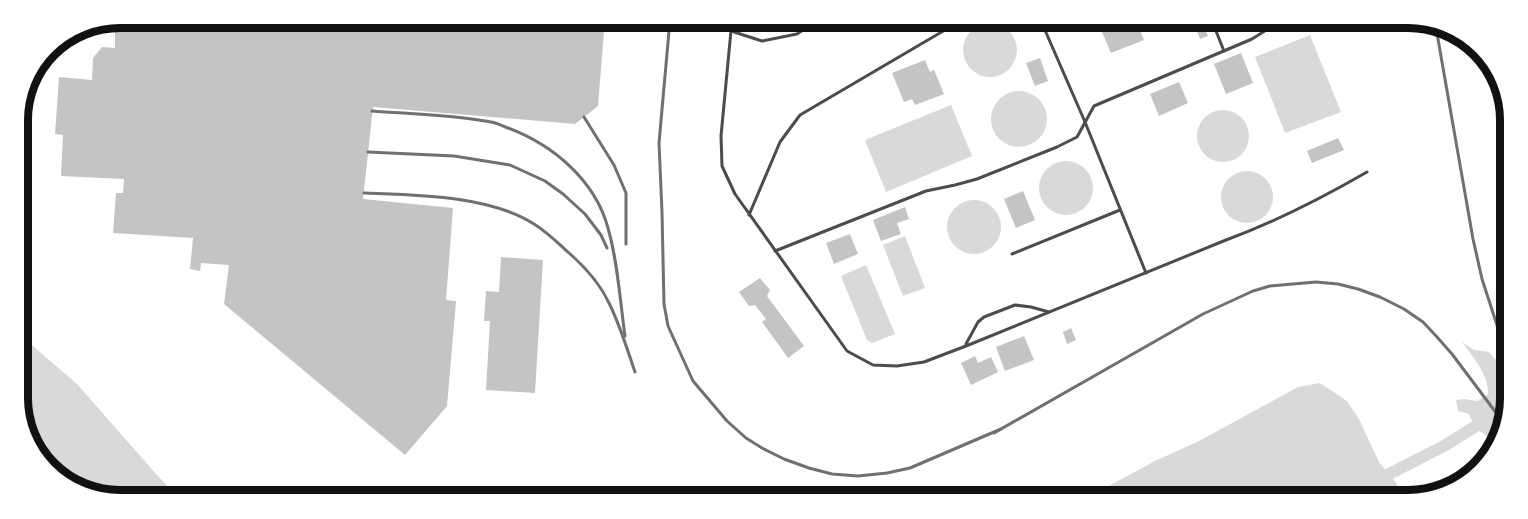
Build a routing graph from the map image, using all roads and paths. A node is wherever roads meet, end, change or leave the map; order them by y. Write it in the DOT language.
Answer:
graph roads {
  1 [pos="731,28"];
  2 [pos="806,28"];
  3 [pos="948,28"];
  4 [pos="1044,28"];
  5 [pos="1215,28"];
  6 [pos="1270,28"];
  7 [pos="731,31"];
  8 [pos="1224,51"];
  9 [pos="1085,122"];
  10 [pos="1367,172"];
  11 [pos="1120,210"];
  12 [pos="749,215"];
  13 [pos="774,251"];
  14 [pos="1012,254"];
  15 [pos="1146,273"];
  16 [pos="1049,312"];
  17 [pos="966,346"];
  1 -- 7 [label="lane"];
  2 -- 7 [label="lane"];
  3 -- 12 [label="lane"];
  4 -- 9 [label="lane"];
  5 -- 8 [label="lane"];
  6 -- 8 [label="lane"];
  7 -- 12 [label="lane"];
  8 -- 9 [label="lane"];
  9 -- 11 [label="lane"];
  9 -- 13 [label="lane"];
  10 -- 15 [label="lane"];
  11 -- 14 [label="lane"];
  11 -- 15 [label="lane"];
  12 -- 13 [label="lane"];
  13 -- 17 [label="lane"];
  15 -- 16 [label="lane"];
  16 -- 17 [label="lane"];
  16 -- 17 [label="lane"];
}
